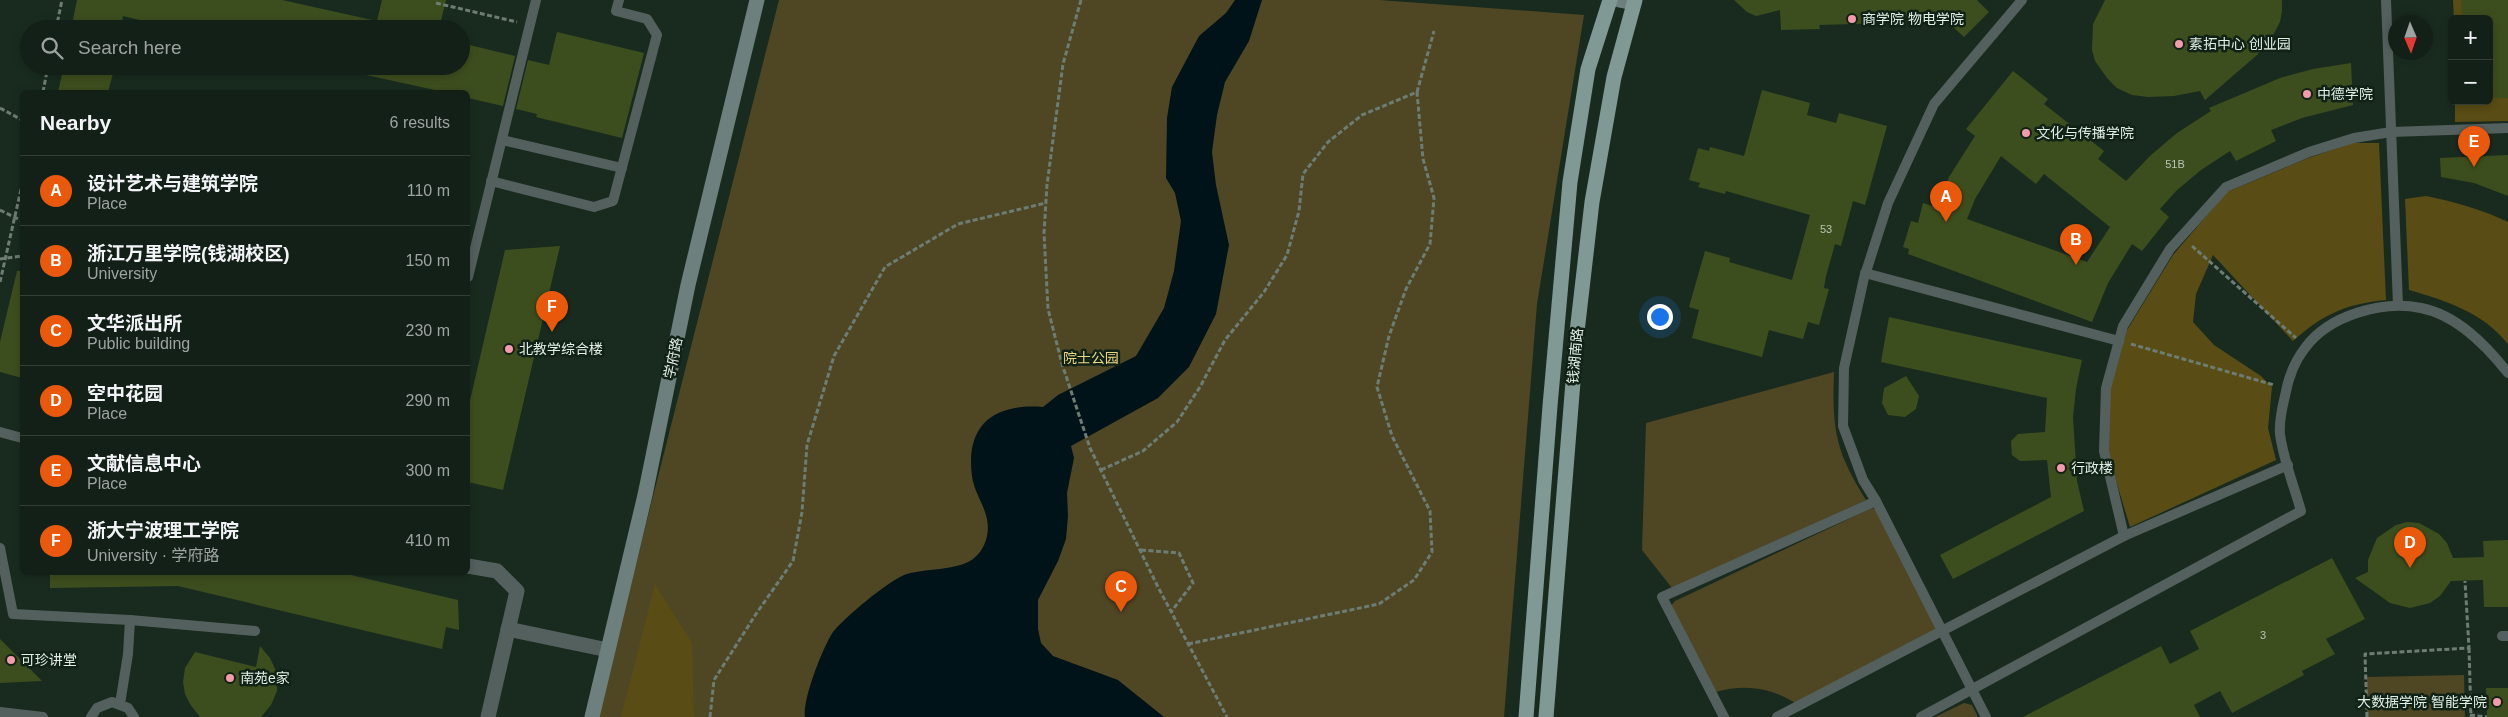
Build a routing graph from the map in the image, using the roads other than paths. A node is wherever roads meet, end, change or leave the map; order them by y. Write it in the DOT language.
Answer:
graph roads {
  1 [pos="536,0"];
  2 [pos="619,0"];
  3 [pos="757,0"];
  4 [pos="1610,0"];
  5 [pos="1619,0"];
  6 [pos="2022,0"];
  7 [pos="2386,0"];
  8 [pos="1635,2"];
  9 [pos="2508,128"];
  10 [pos="2391,132"];
  11 [pos="502,140"];
  12 [pos="622,168"];
  13 [pos="491,181"];
  14 [pos="470,269"];
  15 [pos="1865,273"];
  16 [pos="2398,305"];
  17 [pos="2119,341"];
  18 [pos="2508,373"];
  19 [pos="0,432"];
  20 [pos="20,437"];
  21 [pos="2288,465"];
  22 [pos="1876,502"];
  23 [pos="2124,536"];
  24 [pos="0,548"];
  25 [pos="470,566"];
  26 [pos="130,620"];
  27 [pos="508,629"];
  28 [pos="255,630"];
  29 [pos="1942,630"];
  30 [pos="608,650"];
  31 [pos="1972,690"];
  32 [pos="120,704"];
  33 [pos="0,712"];
  34 [pos="43,717"];
  35 [pos="91,717"];
  36 [pos="134,717"];
  37 [pos="488,717"];
  38 [pos="592,717"];
  39 [pos="1526,717"];
  40 [pos="1546,717"];
  41 [pos="1724,717"];
  42 [pos="1777,717"];
  43 [pos="1921,717"];
  44 [pos="1986,717"];
  1 -- 11 [label="lane"];
  2 -- 12 [label="lane"];
  3 -- 30 [label="street, 学府路"];
  4 -- 39 [label="main road, 钱湖南路"];
  5 -- 8 [label="street"];
  6 -- 15 [label="lane"];
  7 -- 10 [label="lane"];
  8 -- 40 [label="main road, 钱湖南路"];
  9 -- 10 [label="lane"];
  10 -- 16 [label="lane"];
  10 -- 17 [label="lane"];
  11 -- 12 [label="lane"];
  11 -- 13 [label="lane"];
  12 -- 13 [label="lane"];
  13 -- 14 [label="lane"];
  15 -- 17 [label="lane"];
  15 -- 22 [label="lane"];
  16 -- 18 [label="lane"];
  16 -- 21 [label="lane"];
  17 -- 23 [label="lane"];
  19 -- 20 [label="lane"];
  21 -- 23 [label="lane"];
  21 -- 31 [label="lane"];
  22 -- 29 [label="lane"];
  22 -- 41 [label="lane"];
  23 -- 29 [label="lane"];
  24 -- 26 [label="lane"];
  25 -- 27 [label="street"];
  26 -- 28 [label="lane"];
  26 -- 32 [label="lane"];
  27 -- 30 [label="street"];
  27 -- 37 [label="street"];
  29 -- 31 [label="lane"];
  29 -- 42 [label="lane"];
  30 -- 38 [label="street, 学府路"];
  31 -- 43 [label="lane"];
  31 -- 44 [label="lane"];
  32 -- 35 [label="lane"];
  32 -- 36 [label="lane"];
  33 -- 34 [label="lane"];
}
